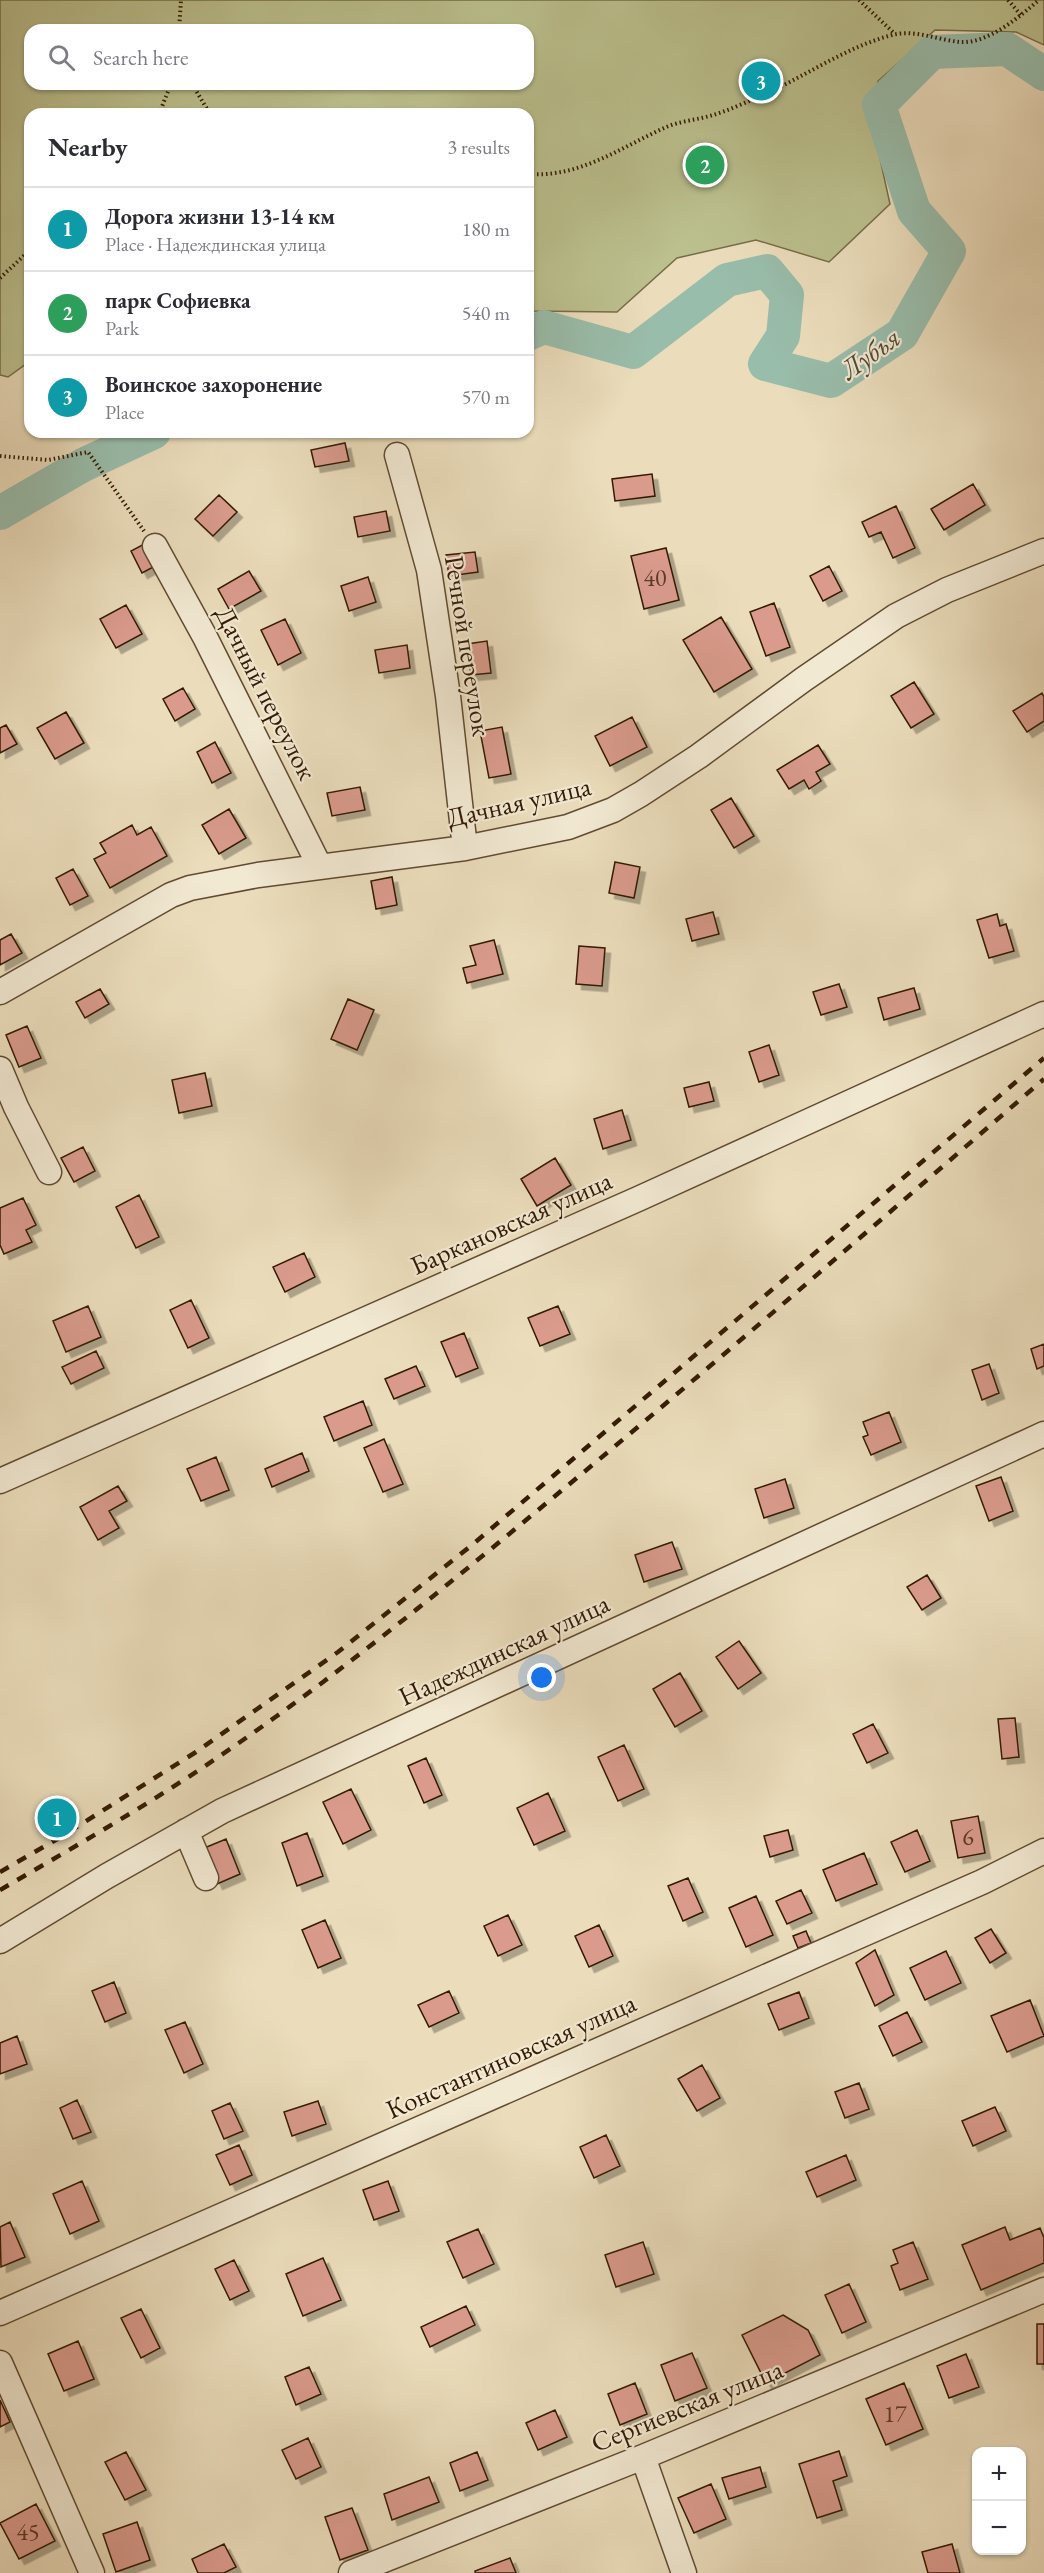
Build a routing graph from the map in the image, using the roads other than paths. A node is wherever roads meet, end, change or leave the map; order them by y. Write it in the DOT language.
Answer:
graph roads {
  1 [pos="397,455"];
  2 [pos="155,546"];
  3 [pos="1044,551"];
  4 [pos="465,848"];
  5 [pos="320,867"];
  6 [pos="0,992"];
  7 [pos="1044,1014"];
  8 [pos="0,1069"];
  9 [pos="50,1172"];
  10 [pos="1044,1434"];
  11 [pos="0,1481"];
  12 [pos="186,1831"];
  13 [pos="1044,1851"];
  14 [pos="206,1878"];
  15 [pos="0,1941"];
  16 [pos="1044,2290"];
  17 [pos="0,2313"];
  18 [pos="0,2363"];
  19 [pos="643,2457"];
  20 [pos="92,2573"];
  21 [pos="351,2573"];
  22 [pos="684,2573"];
  1 -- 4 [label="street, Речной переулок"];
  2 -- 5 [label="street, Дачный переулок"];
  3 -- 4 [label="street, Дачная улица"];
  4 -- 5 [label="street, Дачная улица"];
  5 -- 6 [label="street, Дачная улица"];
  7 -- 11 [label="street, Баркановская улица"];
  8 -- 9 [label="street"];
  10 -- 12 [label="street, Надеждинская улица"];
  12 -- 14 [label="street"];
  12 -- 15 [label="street, Надеждинская улица"];
  13 -- 17 [label="street, Константиновская улица"];
  16 -- 19 [label="street, Сергиевская улица"];
  18 -- 20 [label="street"];
  19 -- 21 [label="street, Сергиевская улица"];
  19 -- 22 [label="street"];
}
